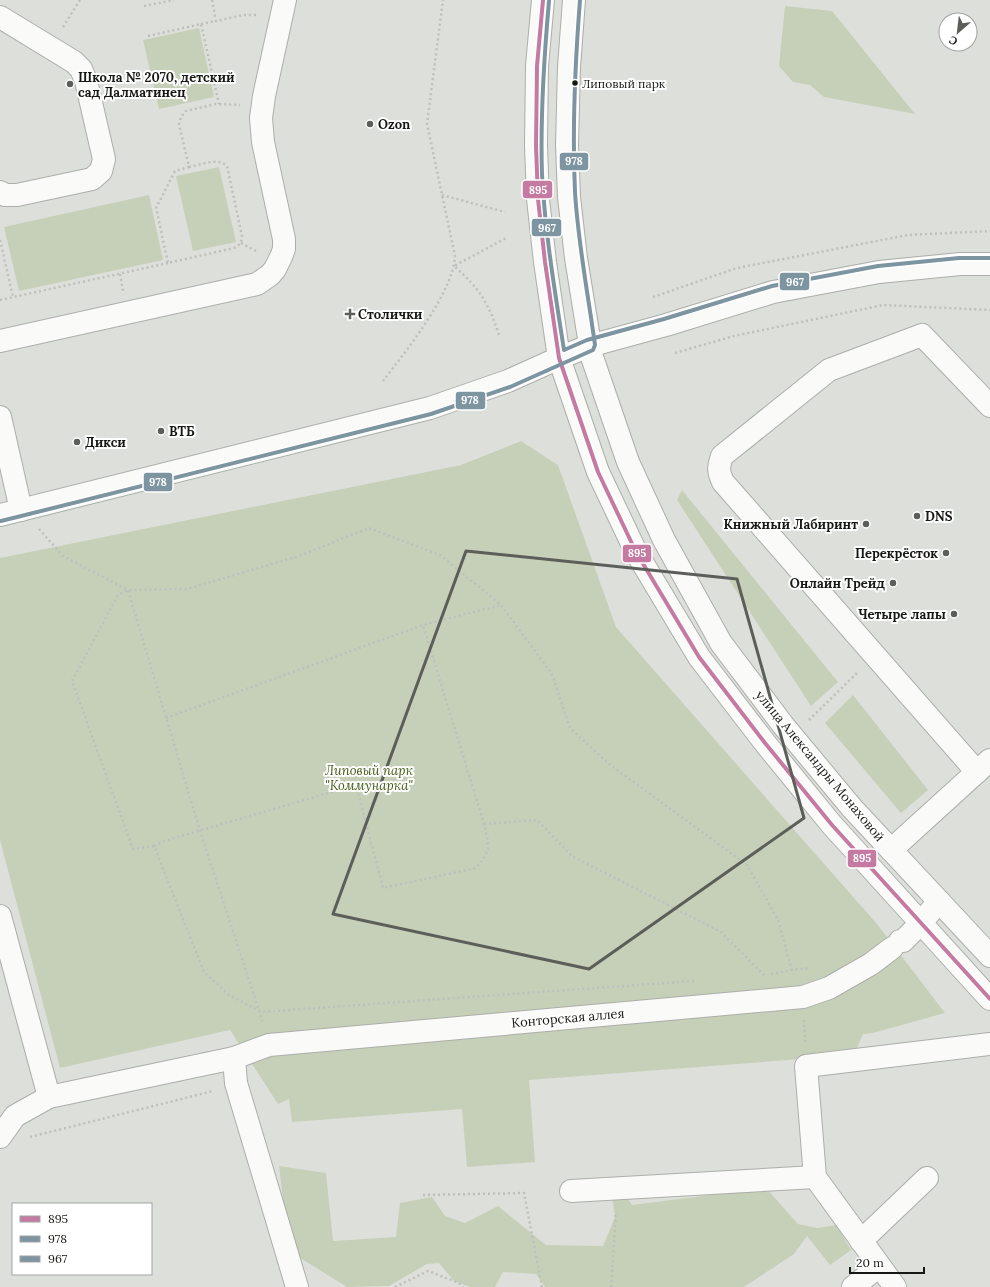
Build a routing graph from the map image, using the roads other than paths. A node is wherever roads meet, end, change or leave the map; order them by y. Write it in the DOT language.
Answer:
graph roads {
  1 [pos="543,0"];
  2 [pos="574,0"];
  3 [pos="283,10"];
  4 [pos="0,17"];
  5 [pos="0,192"];
  6 [pos="990,264"];
  7 [pos="0,341"];
  8 [pos="589,346"];
  9 [pos="559,358"];
  10 [pos="990,406"];
  11 [pos="0,417"];
  12 [pos="10,512"];
  13 [pos="984,766"];
  14 [pos="891,850"];
  15 [pos="939,901"];
  16 [pos="0,916"];
  17 [pos="921,924"];
  18 [pos="990,956"];
  19 [pos="990,1000"];
  20 [pos="990,1044"];
  21 [pos="234,1058"];
  22 [pos="49,1097"];
  23 [pos="0,1138"];
  24 [pos="815,1177"];
  25 [pos="927,1178"];
  26 [pos="571,1191"];
  27 [pos="861,1242"];
  28 [pos="879,1266"];
  29 [pos="297,1287"];
  30 [pos="853,1287"];
  31 [pos="895,1287"];
  1 -- 9 [label="main road, улица Александры Монаховой"];
  2 -- 8 [label="main road, улица Александры Монаховой"];
  3 -- 7 [label="main road"];
  4 -- 5 [label="main road"];
  6 -- 8 [label="main road"];
  8 -- 9 [label="main road"];
  8 -- 14 [label="main road, улица Александры Монаховой"];
  9 -- 12 [label="main road"];
  9 -- 17 [label="main road, улица Александры Монаховой"];
  10 -- 13 [label="main road"];
  11 -- 12 [label="main road"];
  13 -- 14 [label="main road"];
  14 -- 15 [label="main road, улица Александры Монаховой"];
  15 -- 17 [label="main road, Конторская аллея"];
  15 -- 18 [label="main road, улица Александры Монаховой"];
  16 -- 22 [label="main road"];
  17 -- 19 [label="main road, улица Александры Монаховой"];
  17 -- 21 [label="main road, Конторская аллея"];
  20 -- 24 [label="main road"];
  21 -- 22 [label="main road, Конторская аллея"];
  21 -- 29 [label="main road"];
  22 -- 23 [label="main road, Конторская аллея"];
  24 -- 26 [label="main road"];
  24 -- 27 [label="main road"];
  25 -- 27 [label="main road"];
  27 -- 28 [label="main road"];
  28 -- 30 [label="main road"];
  28 -- 31 [label="main road"];
}
